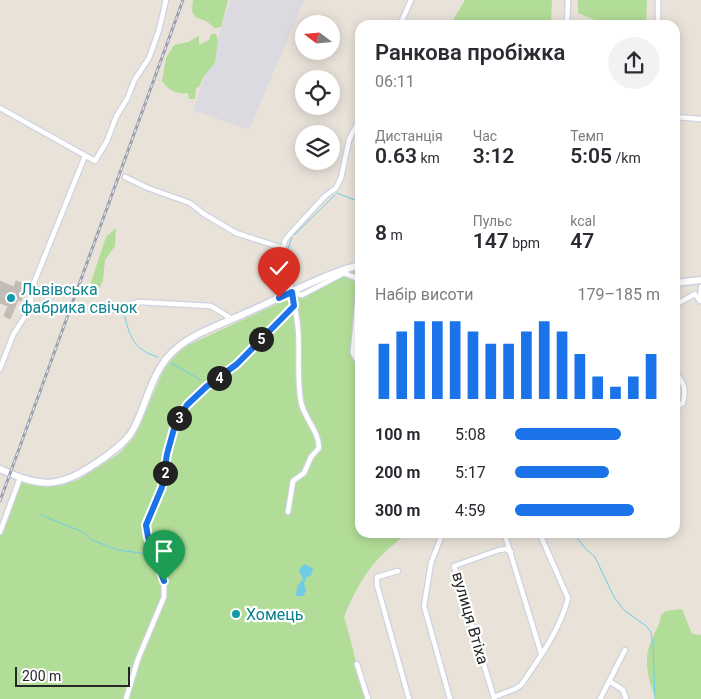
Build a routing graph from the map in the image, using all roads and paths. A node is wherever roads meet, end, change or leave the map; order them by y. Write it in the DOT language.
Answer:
graph roads {
  1 [pos="166,0"];
  2 [pos="412,0"];
  3 [pos="568,0"];
  4 [pos="658,0"];
  5 [pos="402,20"];
  6 [pos="567,20"];
  7 [pos="658,20"];
  8 [pos="0,108"];
  9 [pos="680,117"];
  10 [pos="701,119"];
  11 [pos="355,128"];
  12 [pos="85,156"];
  13 [pos="125,177"];
  14 [pos="284,248"];
  15 [pos="355,266"];
  16 [pos="355,278"];
  17 [pos="291,279"];
  18 [pos="701,280"];
  19 [pos="680,282"];
  20 [pos="303,287"];
  21 [pos="701,288"];
  22 [pos="292,292"];
  23 [pos="285,295"];
  24 [pos="680,302"];
  25 [pos="131,304"];
  26 [pos="294,306"];
  27 [pos="232,319"];
  28 [pos="355,333"];
  29 [pos="355,356"];
  30 [pos="0,369"];
  31 [pos="680,379"];
  32 [pos="680,405"];
  33 [pos="0,469"];
  34 [pos="20,478"];
  35 [pos="288,512"];
  36 [pos="0,532"];
  37 [pos="440,538"];
  38 [pos="506,538"];
  39 [pos="542,538"];
  40 [pos="511,552"];
  41 [pos="398,571"];
  42 [pos="625,650"];
  43 [pos="541,653"];
  44 [pos="357,664"];
  45 [pos="609,681"];
  46 [pos="494,698"];
  47 [pos="126,699"];
  48 [pos="368,699"];
  49 [pos="409,699"];
  50 [pos="450,699"];
  51 [pos="600,699"];
  52 [pos="626,699"];
  1 -- 12 [label="street"];
  2 -- 5 [label="street"];
  3 -- 6 [label="street"];
  4 -- 7 [label="street"];
  8 -- 12 [label="street"];
  9 -- 10 [label="street"];
  11 -- 14 [label="street"];
  12 -- 30 [label="street"];
  13 -- 14 [label="street"];
  14 -- 17 [label="street"];
  15 -- 20 [label="main road"];
  16 -- 22 [label="street"];
  17 -- 20 [label="main road"];
  17 -- 22 [label="street"];
  17 -- 23 [label="main road"];
  18 -- 19 [label="main road"];
  20 -- 22 [label="main road"];
  21 -- 24 [label="street"];
  22 -- 23 [label="main road"];
  22 -- 26 [label="street"];
  23 -- 27 [label="main road"];
  25 -- 27 [label="street"];
  26 -- 35 [label="street"];
  26 -- 47 [label="street"];
  27 -- 34 [label="main road"];
  28 -- 29 [label="street"];
  31 -- 32 [label="street"];
  33 -- 34 [label="main road"];
  34 -- 36 [label="street"];
  37 -- 50 [label="street"];
  38 -- 40 [label="street"];
  39 -- 43 [label="street"];
  40 -- 43 [label="street"];
  40 -- 46 [label="street, вулиця Втіха"];
  41 -- 49 [label="street"];
  42 -- 45 [label="street"];
  43 -- 46 [label="street"];
  44 -- 48 [label="street"];
  45 -- 51 [label="street"];
  45 -- 52 [label="street"];
}
